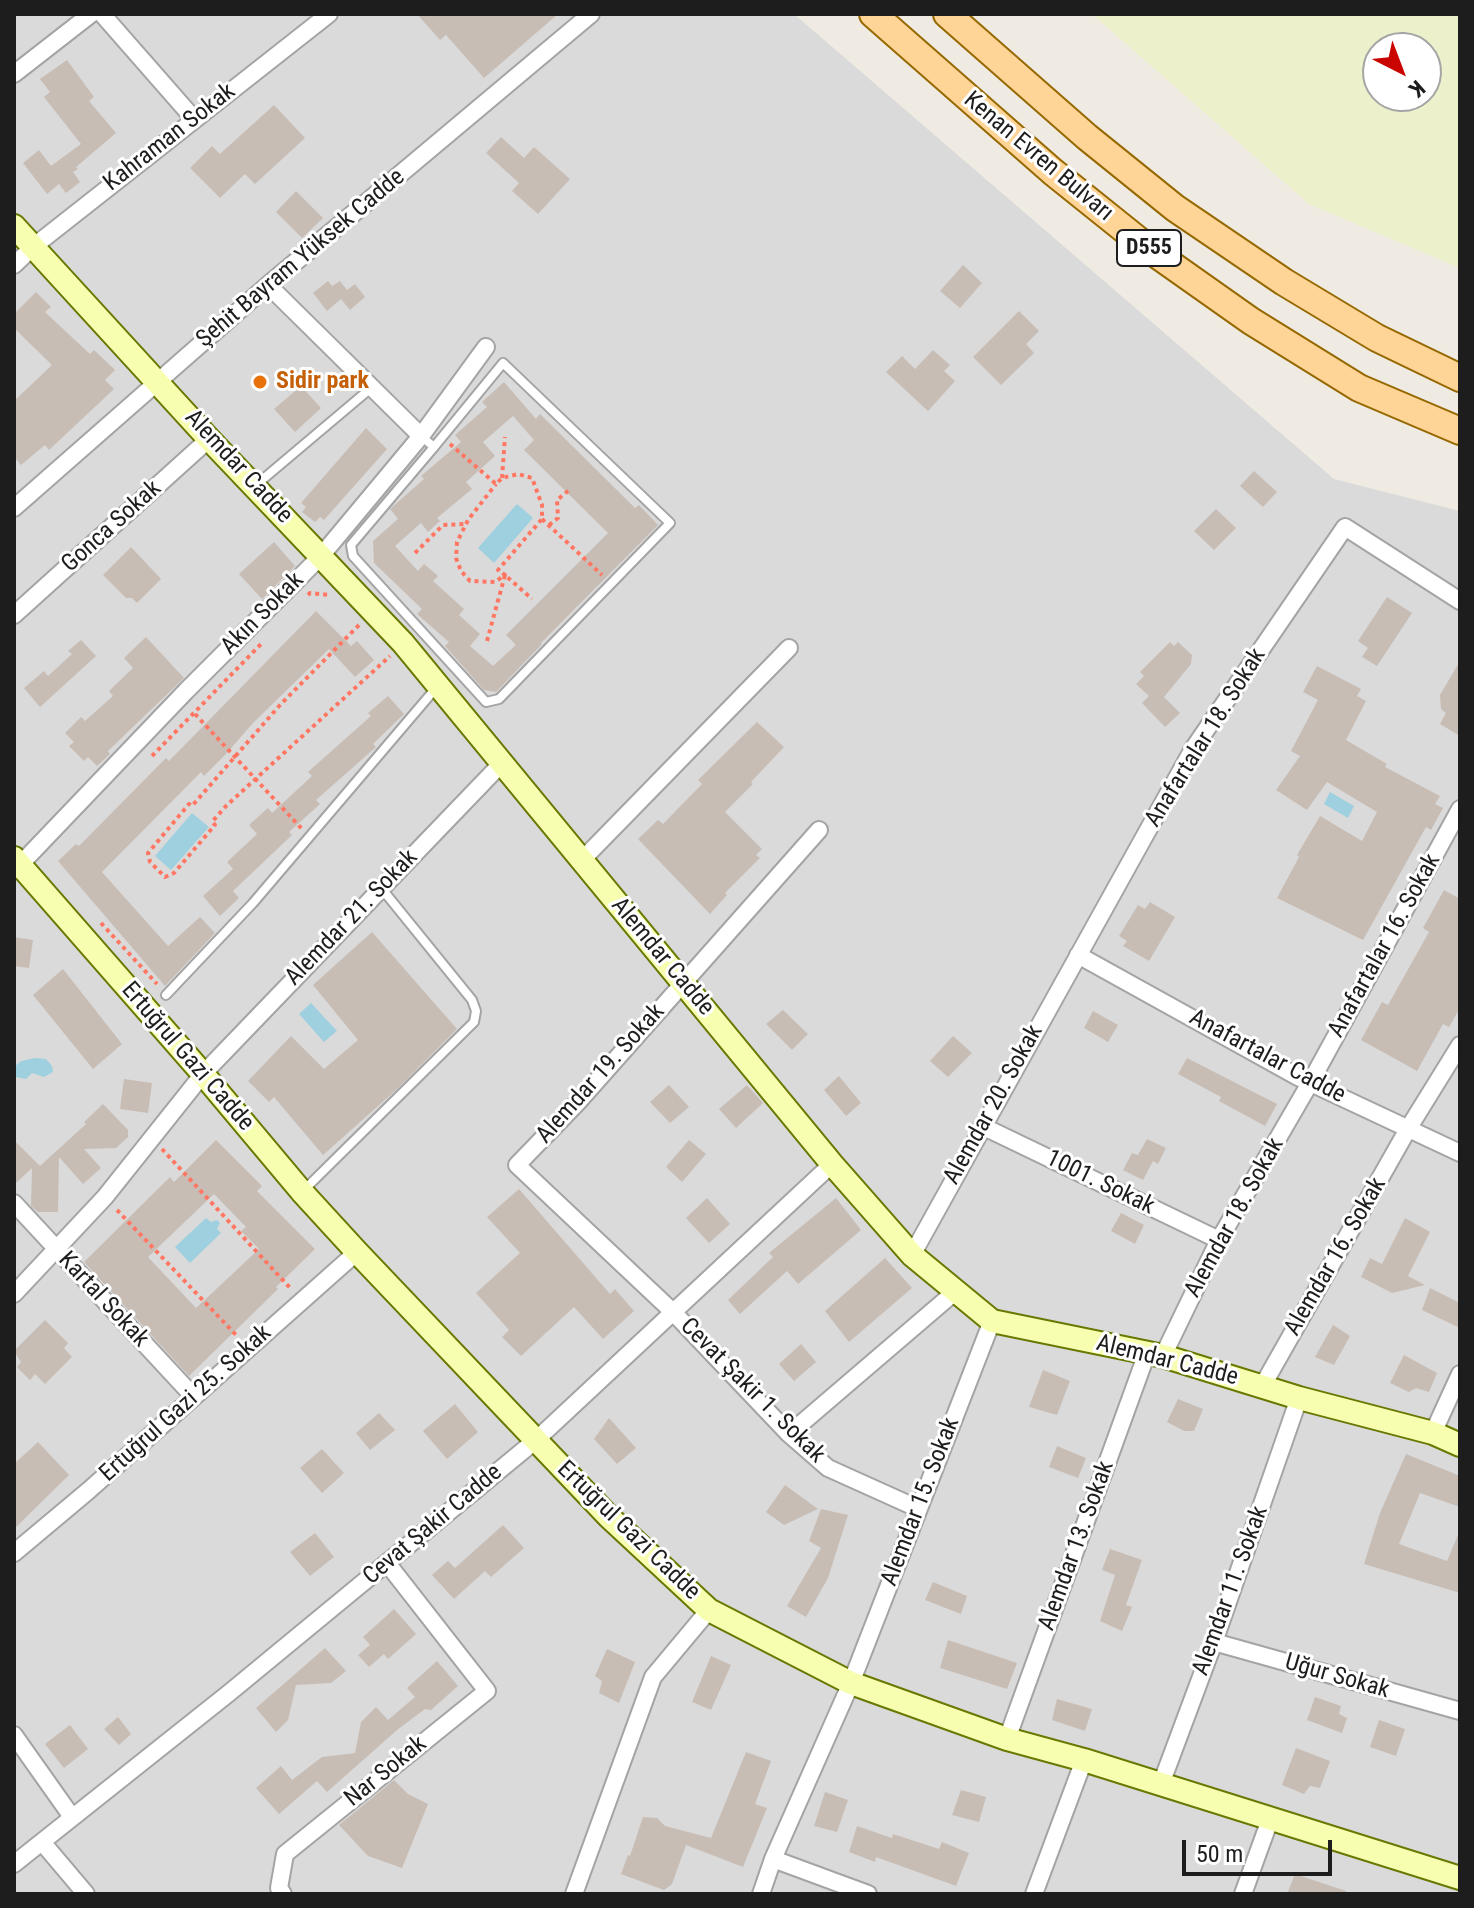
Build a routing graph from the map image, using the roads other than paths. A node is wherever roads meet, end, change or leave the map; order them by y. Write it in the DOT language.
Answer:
graph roads {
  1 [pos="91,14"];
  2 [pos="102,14"];
  3 [pos="329,14"];
  4 [pos="591,14"];
  5 [pos="873,14"];
  6 [pos="947,14"];
  7 [pos="14,74"];
  8 [pos="194,119"];
  9 [pos="14,226"];
  10 [pos="33,247"];
  11 [pos="14,265"];
  12 [pos="268,285"];
  13 [pos="486,347"];
  14 [pos="1460,378"];
  15 [pos="158,381"];
  16 [pos="372,388"];
  17 [pos="1460,431"];
  18 [pos="421,436"];
  19 [pos="209,439"];
  20 [pos="434,447"];
  21 [pos="256,486"];
  22 [pos="14,508"];
  23 [pos="321,556"];
  24 [pos="1460,601"];
  25 [pos="14,615"];
  26 [pos="789,648"];
  27 [pos="439,684"];
  28 [pos="502,763"];
  29 [pos="1460,809"];
  30 [pos="819,830"];
  31 [pos="582,860"];
  32 [pos="16,864"];
  33 [pos="381,888"];
  34 [pos="1078,955"];
  35 [pos="684,982"];
  36 [pos="166,995"];
  37 [pos="1460,1045"];
  38 [pos="203,1074"];
  39 [pos="1310,1083"];
  40 [pos="982,1126"];
  41 [pos="1408,1129"];
  42 [pos="1460,1153"];
  43 [pos="832,1164"];
  44 [pos="517,1165"];
  45 [pos="302,1192"];
  46 [pos="14,1203"];
  47 [pos="1219,1240"];
  48 [pos="56,1251"];
  49 [pos="357,1252"];
  50 [pos="912,1255"];
  51 [pos="956,1291"];
  52 [pos="14,1294"];
  53 [pos="673,1312"];
  54 [pos="992,1321"];
  55 [pos="1155,1354"];
  56 [pos="1460,1374"];
  57 [pos="1263,1385"];
  58 [pos="193,1396"];
  59 [pos="1299,1398"];
  60 [pos="1433,1433"];
  61 [pos="789,1434"];
  62 [pos="536,1440"];
  63 [pos="1460,1445"];
  64 [pos="919,1509"];
  65 [pos="14,1553"];
  66 [pos="387,1563"];
  67 [pos="709,1610"];
  68 [pos="1214,1642"];
  69 [pos="851,1683"];
  70 [pos="1460,1711"];
  71 [pos="14,1735"];
  72 [pos="1007,1739"];
  73 [pos="1084,1760"];
  74 [pos="1161,1784"];
  75 [pos="72,1817"];
  76 [pos="1271,1817"];
  77 [pos="42,1842"];
  78 [pos="773,1859"];
  79 [pos="14,1864"];
  80 [pos="1460,1878"];
  81 [pos="863,1893"];
  82 [pos="86,1894"];
  83 [pos="283,1894"];
  84 [pos="574,1894"];
  85 [pos="761,1894"];
  86 [pos="1034,1894"];
  87 [pos="1243,1894"];
  1 -- 7 [label="street"];
  2 -- 8 [label="street"];
  3 -- 8 [label="street, Kahraman Sokak"];
  4 -- 12 [label="street, Şehit Bayram Yüksek Cadde"];
  5 -- 17 [label="main road, Kenan Evren Bulvarı / D555"];
  6 -- 14 [label="main road, Kenan Evren Bulvarı / D555"];
  8 -- 10 [label="street, Kahraman Sokak"];
  9 -- 10 [label="street, Alemdar Cadde"];
  10 -- 11 [label="street, Kahraman Sokak"];
  10 -- 15 [label="street, Alemdar Cadde"];
  12 -- 15 [label="street, Şehit Bayram Yüksek Cadde"];
  12 -- 16 [label="street"];
  13 -- 18 [label="street, Akın Sokak"];
  15 -- 19 [label="street, Alemdar Cadde"];
  15 -- 22 [label="street, Şehit Bayram Yüksek Cadde"];
  16 -- 18 [label="street"];
  16 -- 21 [label="lane"];
  18 -- 20 [label="lane"];
  18 -- 23 [label="street, Akın Sokak"];
  19 -- 21 [label="street, Alemdar Cadde"];
  19 -- 25 [label="street, Gonca Sokak"];
  20 -- 20 [label="lane"];
  21 -- 23 [label="street, Alemdar Cadde"];
  23 -- 27 [label="street, Alemdar Cadde"];
  23 -- 32 [label="street, Akın Sokak"];
  24 -- 34 [label="street, Anafartalar 18. Sokak"];
  26 -- 31 [label="street"];
  27 -- 28 [label="street, Alemdar Cadde"];
  27 -- 36 [label="lane"];
  28 -- 31 [label="street, Alemdar Cadde"];
  28 -- 33 [label="street, Alemdar 21. Sokak"];
  29 -- 39 [label="street, Anafartalar 16. Sokak"];
  30 -- 35 [label="street, Alemdar 19. Sokak"];
  31 -- 35 [label="street, Alemdar Cadde"];
  32 -- 38 [label="street, Ertuğrul Gazi Cadde"];
  33 -- 38 [label="street, Alemdar 21. Sokak"];
  33 -- 45 [label="lane"];
  34 -- 39 [label="street, Anafartalar Cadde"];
  34 -- 40 [label="street, Alemdar 20. Sokak"];
  35 -- 43 [label="street, Alemdar Cadde"];
  35 -- 44 [label="street, Alemdar 19. Sokak"];
  37 -- 41 [label="street, Alemdar 16. Sokak"];
  38 -- 45 [label="street, Ertuğrul Gazi Cadde"];
  38 -- 48 [label="street, Alemdar 21. Sokak"];
  39 -- 41 [label="street, Anafartalar Cadde"];
  39 -- 47 [label="street, Alemdar 18. Sokak"];
  40 -- 47 [label="street, 1001. Sokak"];
  40 -- 50 [label="street, Alemdar 20. Sokak"];
  41 -- 42 [label="street, Anafartalar Cadde"];
  41 -- 57 [label="street, Alemdar 16. Sokak"];
  43 -- 50 [label="street, Alemdar Cadde"];
  43 -- 53 [label="street, Cevat Şakir Cadde"];
  44 -- 53 [label="street, Cevat Şakir 1. Sokak"];
  45 -- 49 [label="street, Ertuğrul Gazi Cadde"];
  46 -- 48 [label="street, Kartal Sokak"];
  47 -- 55 [label="street, Alemdar 18. Sokak"];
  48 -- 52 [label="street, Alemdar 21. Sokak"];
  48 -- 58 [label="street, Kartal Sokak"];
  49 -- 58 [label="street, Ertuğrul Gazi 25. Sokak"];
  49 -- 62 [label="street, Ertuğrul Gazi Cadde"];
  50 -- 51 [label="street, Alemdar Cadde"];
  51 -- 54 [label="street, Alemdar Cadde"];
  51 -- 61 [label="street"];
  53 -- 61 [label="street, Cevat Şakir 1. Sokak"];
  53 -- 62 [label="street, Cevat Şakir Cadde"];
  54 -- 55 [label="street, Alemdar Cadde"];
  54 -- 64 [label="street, Alemdar 15. Sokak"];
  55 -- 57 [label="street, Alemdar Cadde"];
  55 -- 72 [label="street, Alemdar 13. Sokak"];
  56 -- 60 [label="street"];
  57 -- 59 [label="street, Alemdar Cadde"];
  58 -- 65 [label="street, Ertuğrul Gazi 25. Sokak"];
  59 -- 60 [label="street, Alemdar Cadde"];
  59 -- 68 [label="street, Alemdar 11. Sokak"];
  60 -- 63 [label="street, Alemdar Cadde"];
  61 -- 64 [label="street, Cevat Şakir 1. Sokak"];
  62 -- 66 [label="street, Cevat Şakir Cadde"];
  62 -- 67 [label="street, Ertuğrul Gazi Cadde"];
  64 -- 69 [label="street, Alemdar 15. Sokak"];
  66 -- 75 [label="street, Cevat Şakir Cadde"];
  66 -- 83 [label="street, Nar Sokak"];
  67 -- 69 [label="street, Ertuğrul Gazi Cadde"];
  67 -- 84 [label="street"];
  68 -- 70 [label="street, Uğur Sokak"];
  68 -- 74 [label="street, Alemdar 11. Sokak"];
  69 -- 72 [label="street, Ertuğrul Gazi Cadde"];
  69 -- 78 [label="street, Alemdar 15. Sokak"];
  71 -- 75 [label="street"];
  72 -- 73 [label="street, Ertuğrul Gazi Cadde"];
  73 -- 74 [label="street, Ertuğrul Gazi Cadde"];
  73 -- 86 [label="street"];
  74 -- 76 [label="street, Ertuğrul Gazi Cadde"];
  75 -- 77 [label="street, Cevat Şakir Cadde"];
  76 -- 80 [label="street, Ertuğrul Gazi Cadde"];
  76 -- 87 [label="street"];
  77 -- 79 [label="street, Cevat Şakir Cadde"];
  77 -- 82 [label="street"];
  78 -- 81 [label="street"];
  78 -- 85 [label="street, Alemdar 15. Sokak"];
}
